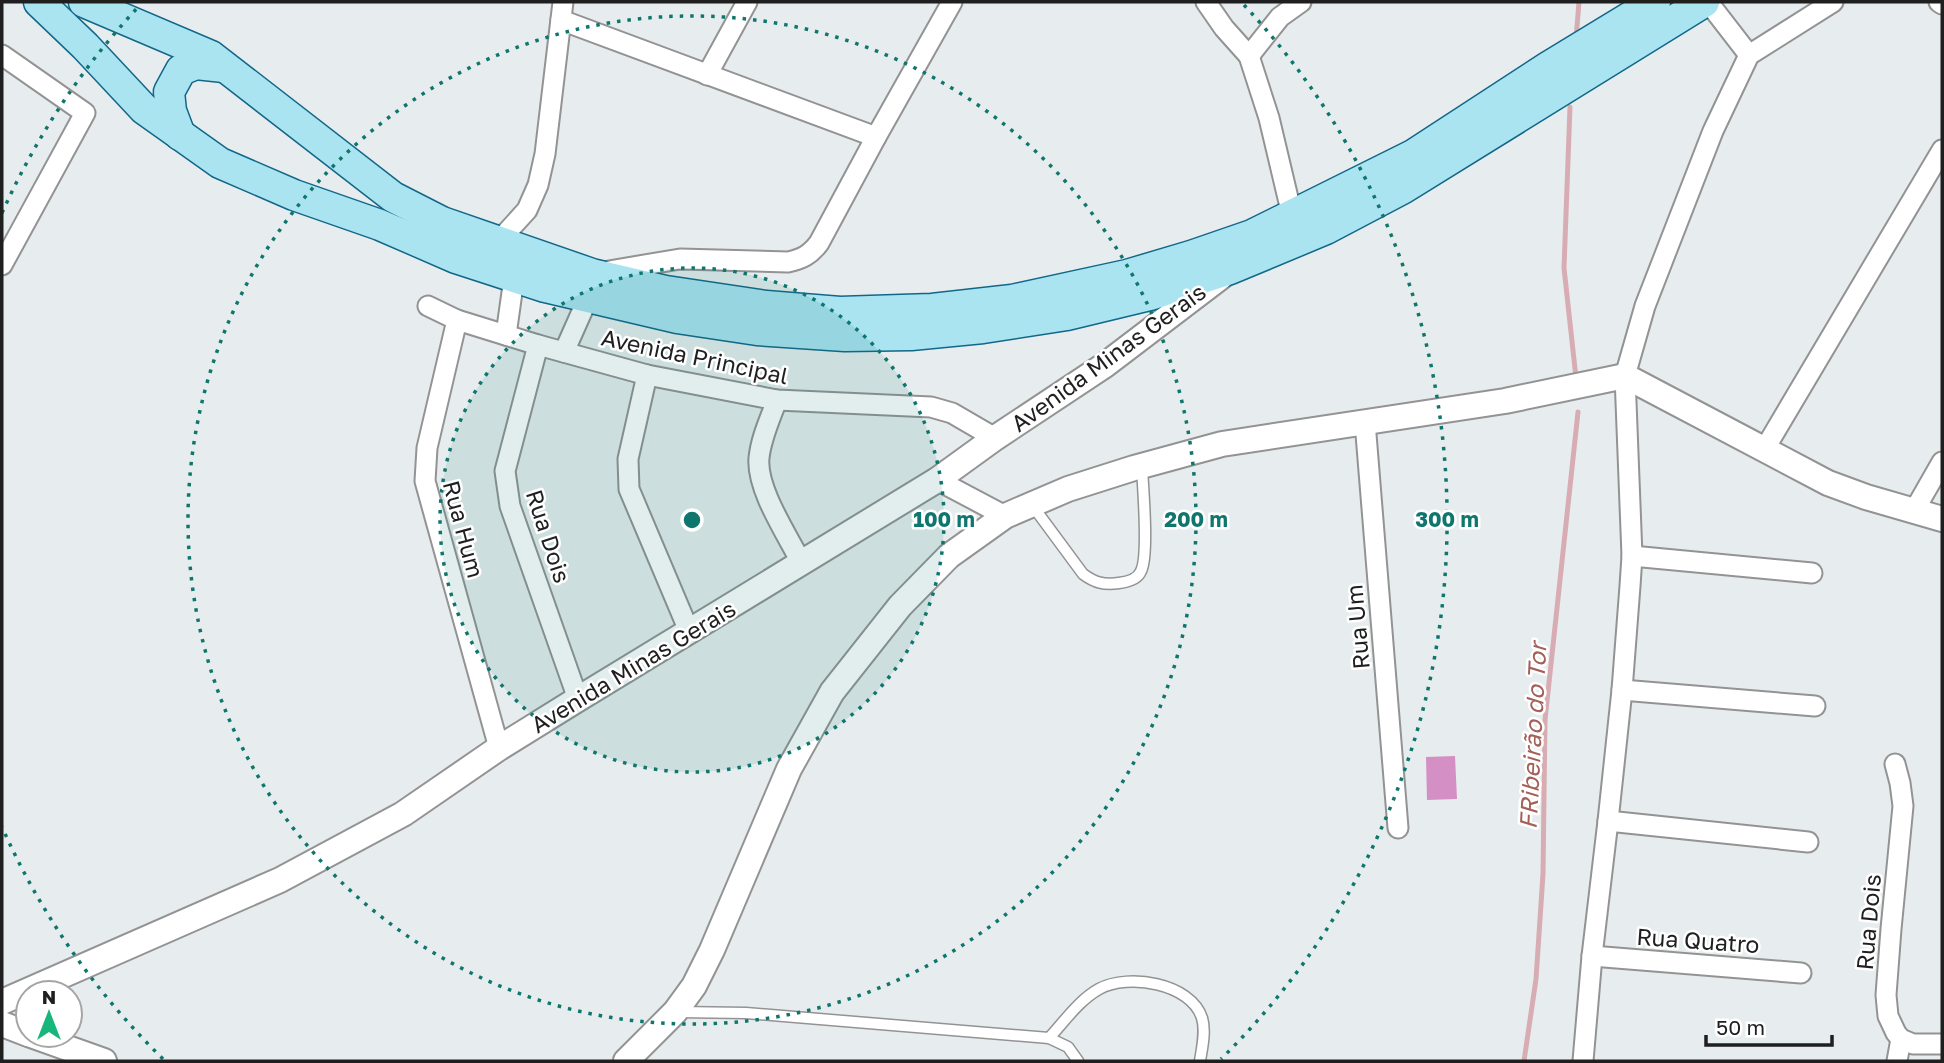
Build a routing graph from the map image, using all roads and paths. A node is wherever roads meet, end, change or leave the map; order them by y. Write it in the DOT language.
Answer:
graph roads {
  1 [pos="40,2"];
  2 [pos="84,2"];
  3 [pos="747,2"];
  4 [pos="952,2"];
  5 [pos="1206,2"];
  6 [pos="1301,2"];
  7 [pos="1655,2"];
  8 [pos="1706,2"];
  9 [pos="1833,2"];
  10 [pos="562,11"];
  11 [pos="2,55"];
  12 [pos="1749,55"];
  13 [pos="1249,56"];
  14 [pos="225,67"];
  15 [pos="707,75"];
  16 [pos="180,135"];
  17 [pos="876,137"];
  18 [pos="1942,149"];
  19 [pos="1292,215"];
  20 [pos="498,242"];
  21 [pos="2,265"];
  22 [pos="1230,270"];
  23 [pos="514,278"];
  24 [pos="590,286"];
  25 [pos="428,306"];
  26 [pos="457,320"];
  27 [pos="506,335"];
  28 [pos="538,345"];
  29 [pos="564,352"];
  30 [pos="646,375"];
  31 [pos="1625,376"];
  32 [pos="777,400"];
  33 [pos="1365,422"];
  34 [pos="995,438"];
  35 [pos="1764,450"];
  36 [pos="1942,462"];
  37 [pos="1142,466"];
  38 [pos="937,480"];
  39 [pos="1031,505"];
  40 [pos="1914,511"];
  41 [pos="1005,516"];
  42 [pos="1942,519"];
  43 [pos="1632,556"];
  44 [pos="802,564"];
  45 [pos="1812,573"];
  46 [pos="689,631"];
  47 [pos="1622,690"];
  48 [pos="578,699"];
  49 [pos="1815,706"];
  50 [pos="499,748"];
  51 [pos="1895,764"];
  52 [pos="1608,821"];
  53 [pos="1398,828"];
  54 [pos="1808,842"];
  55 [pos="1592,956"];
  56 [pos="1801,973"];
  57 [pos="2,1002"];
  58 [pos="676,1012"];
  59 [pos="1049,1038"];
  60 [pos="1902,1039"];
  61 [pos="1942,1044"];
  62 [pos="71,1049"];
  63 [pos="104,1061"];
  64 [pos="626,1061"];
  65 [pos="1078,1061"];
  66 [pos="1200,1061"];
  67 [pos="1583,1061"];
  68 [pos="1897,1061"];
  1 -- 16 [label="main road"];
  2 -- 14 [label="main road"];
  3 -- 15 [label="street"];
  4 -- 17 [label="street"];
  5 -- 13 [label="street"];
  6 -- 13 [label="street"];
  7 -- 19 [label="main road"];
  8 -- 12 [label="street"];
  8 -- 22 [label="main road"];
  9 -- 12 [label="street"];
  10 -- 15 [label="street"];
  10 -- 20 [label="street"];
  11 -- 21 [label="street"];
  12 -- 31 [label="street"];
  13 -- 19 [label="street"];
  14 -- 16 [label="main road"];
  14 -- 20 [label="main road"];
  15 -- 17 [label="street"];
  16 -- 23 [label="main road"];
  17 -- 24 [label="street"];
  18 -- 35 [label="street"];
  19 -- 24 [label="main road"];
  20 -- 24 [label="main road"];
  22 -- 24 [label="main road"];
  22 -- 34 [label="street, Avenida Minas Gerais"];
  23 -- 24 [label="main road"];
  23 -- 27 [label="street"];
  24 -- 29 [label="street"];
  25 -- 26 [label="street, Avenida Principal"];
  26 -- 27 [label="street, Avenida Principal"];
  26 -- 50 [label="street, Rua Hum"];
  27 -- 28 [label="street, Avenida Principal"];
  28 -- 29 [label="street, Avenida Principal"];
  28 -- 48 [label="street, Rua Dois"];
  29 -- 30 [label="street, Avenida Principal"];
  30 -- 32 [label="street, Avenida Principal"];
  30 -- 46 [label="street"];
  31 -- 33 [label="street"];
  31 -- 35 [label="street"];
  31 -- 43 [label="street"];
  32 -- 34 [label="street, Avenida Principal"];
  32 -- 44 [label="street"];
  33 -- 37 [label="street"];
  33 -- 53 [label="street, Rua Um"];
  34 -- 38 [label="street, Avenida Minas Gerais"];
  35 -- 40 [label="street"];
  36 -- 40 [label="street"];
  37 -- 39 [label="street"];
  37 -- 39 [label="lane"];
  38 -- 41 [label="street"];
  38 -- 44 [label="street, Avenida Minas Gerais"];
  39 -- 41 [label="street"];
  40 -- 42 [label="street"];
  41 -- 58 [label="street"];
  43 -- 45 [label="street"];
  43 -- 47 [label="street"];
  44 -- 46 [label="street, Avenida Minas Gerais"];
  46 -- 48 [label="street, Avenida Minas Gerais"];
  47 -- 49 [label="street"];
  47 -- 52 [label="street"];
  48 -- 50 [label="street, Avenida Minas Gerais"];
  50 -- 57 [label="street, Avenida Minas Gerais"];
  51 -- 60 [label="street, Rua Dois"];
  52 -- 54 [label="street"];
  52 -- 55 [label="street"];
  55 -- 56 [label="street, Rua Quatro"];
  55 -- 67 [label="street"];
  58 -- 59 [label="lane"];
  58 -- 64 [label="street"];
  59 -- 65 [label="lane"];
  59 -- 66 [label="lane"];
  60 -- 61 [label="street"];
  60 -- 68 [label="street"];
  62 -- 63 [label="street"];
}
